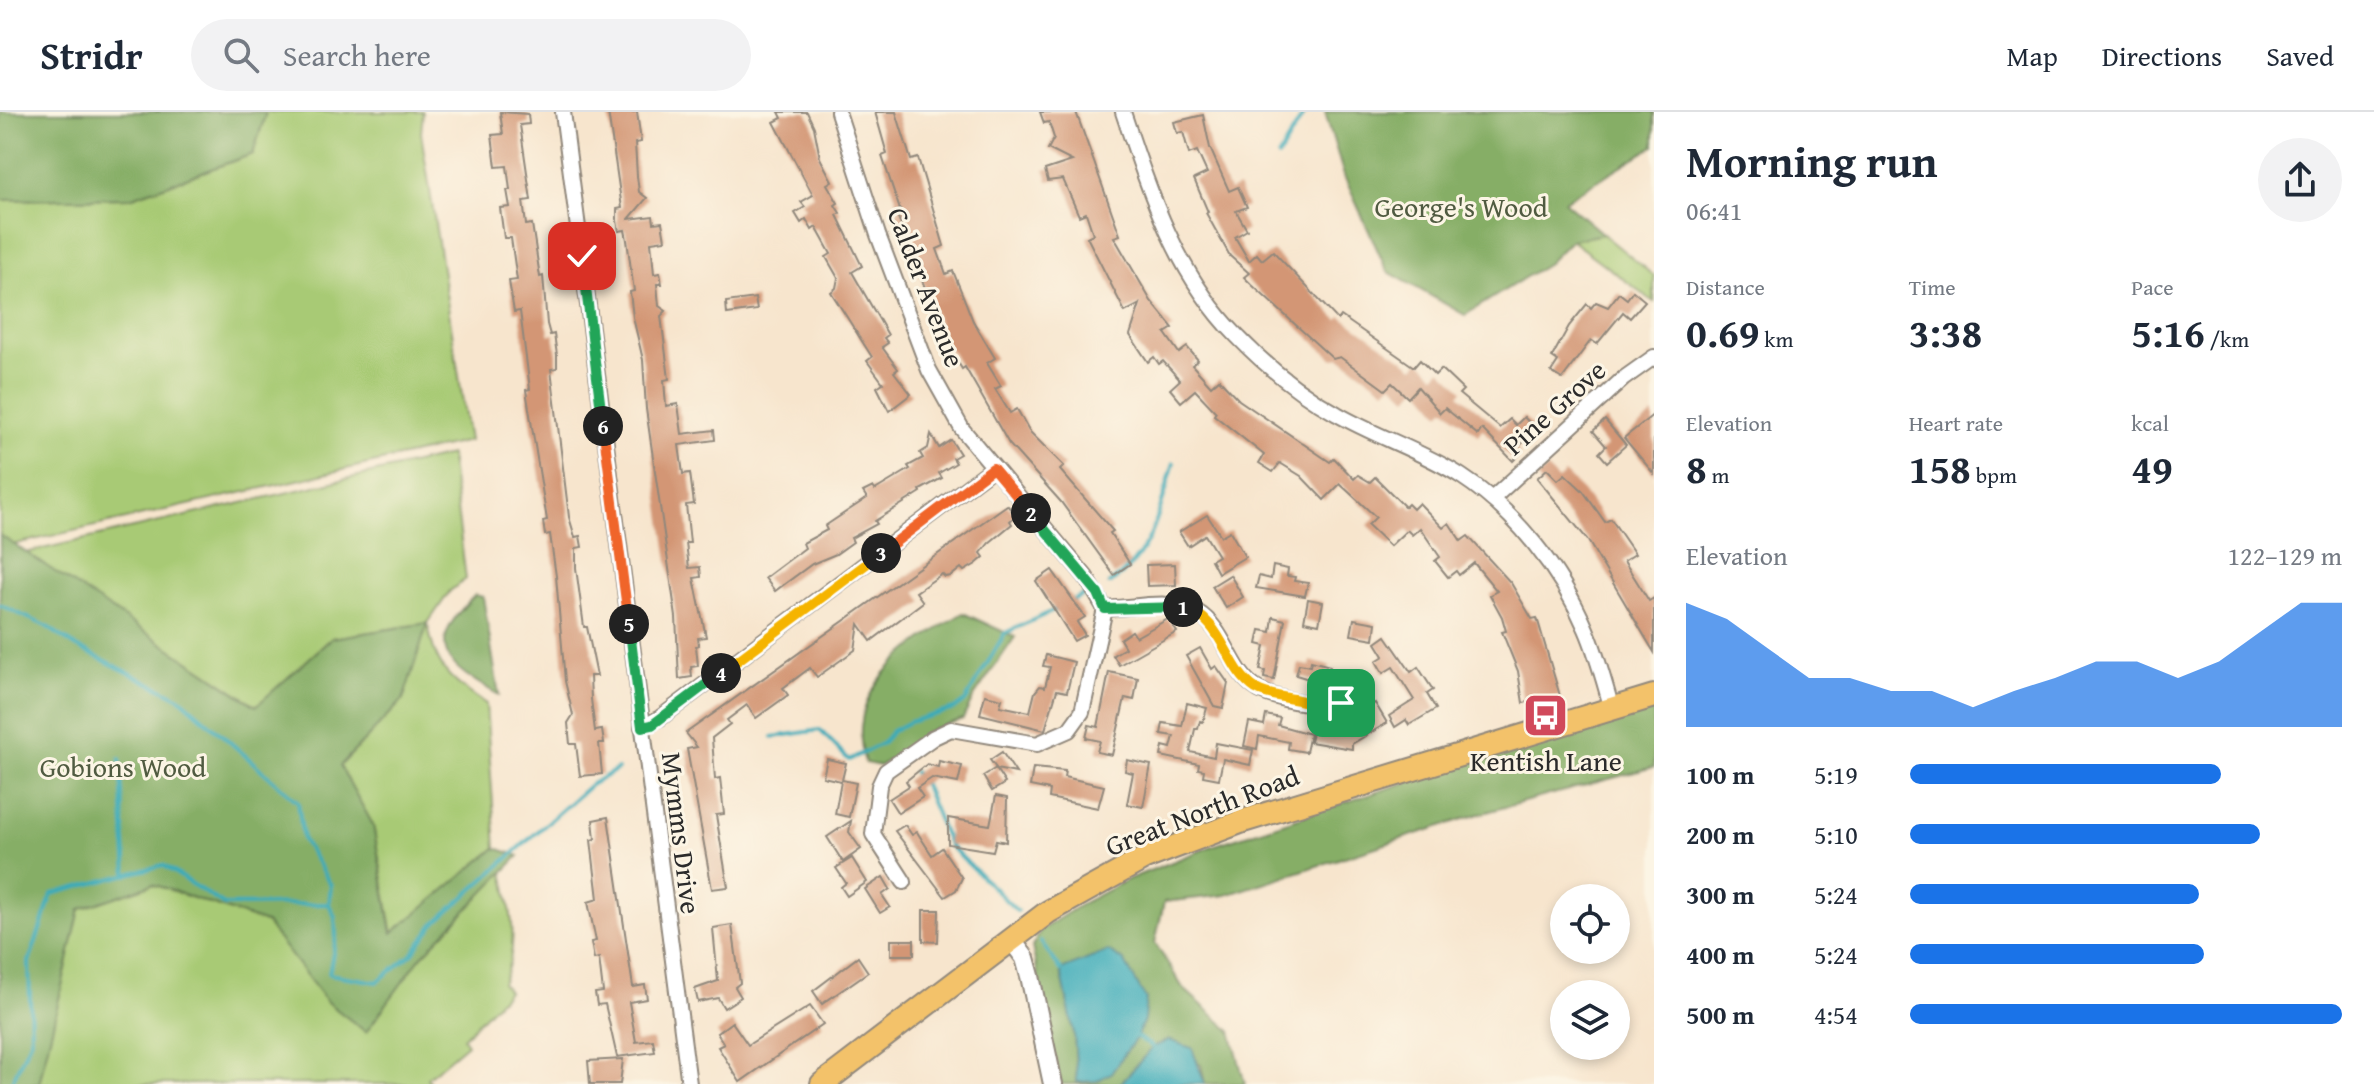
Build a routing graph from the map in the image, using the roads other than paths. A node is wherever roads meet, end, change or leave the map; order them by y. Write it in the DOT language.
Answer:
graph roads {
  1 [pos="563,112"];
  2 [pos="838,112"];
  3 [pos="1123,112"];
  4 [pos="1654,357"];
  5 [pos="993,468"];
  6 [pos="1492,499"];
  7 [pos="1105,609"];
  8 [pos="1360,690"];
  9 [pos="1654,696"];
  10 [pos="1612,709"];
  11 [pos="642,727"];
  12 [pos="904,882"];
  13 [pos="1011,939"];
  14 [pos="689,1084"];
  15 [pos="822,1084"];
  16 [pos="1053,1084"];
  1 -- 11 [label="street, Mymms Drive"];
  2 -- 5 [label="street, Calder Avenue"];
  3 -- 6 [label="street"];
  4 -- 6 [label="street, Pine Grove"];
  5 -- 7 [label="street, Calder Avenue"];
  5 -- 11 [label="street"];
  6 -- 10 [label="street"];
  7 -- 8 [label="street"];
  7 -- 12 [label="street"];
  9 -- 10 [label="main road, Great North Road"];
  10 -- 13 [label="main road, Great North Road"];
  11 -- 14 [label="street, Mymms Drive"];
  13 -- 15 [label="main road, Great North Road"];
  13 -- 16 [label="street"];
}
